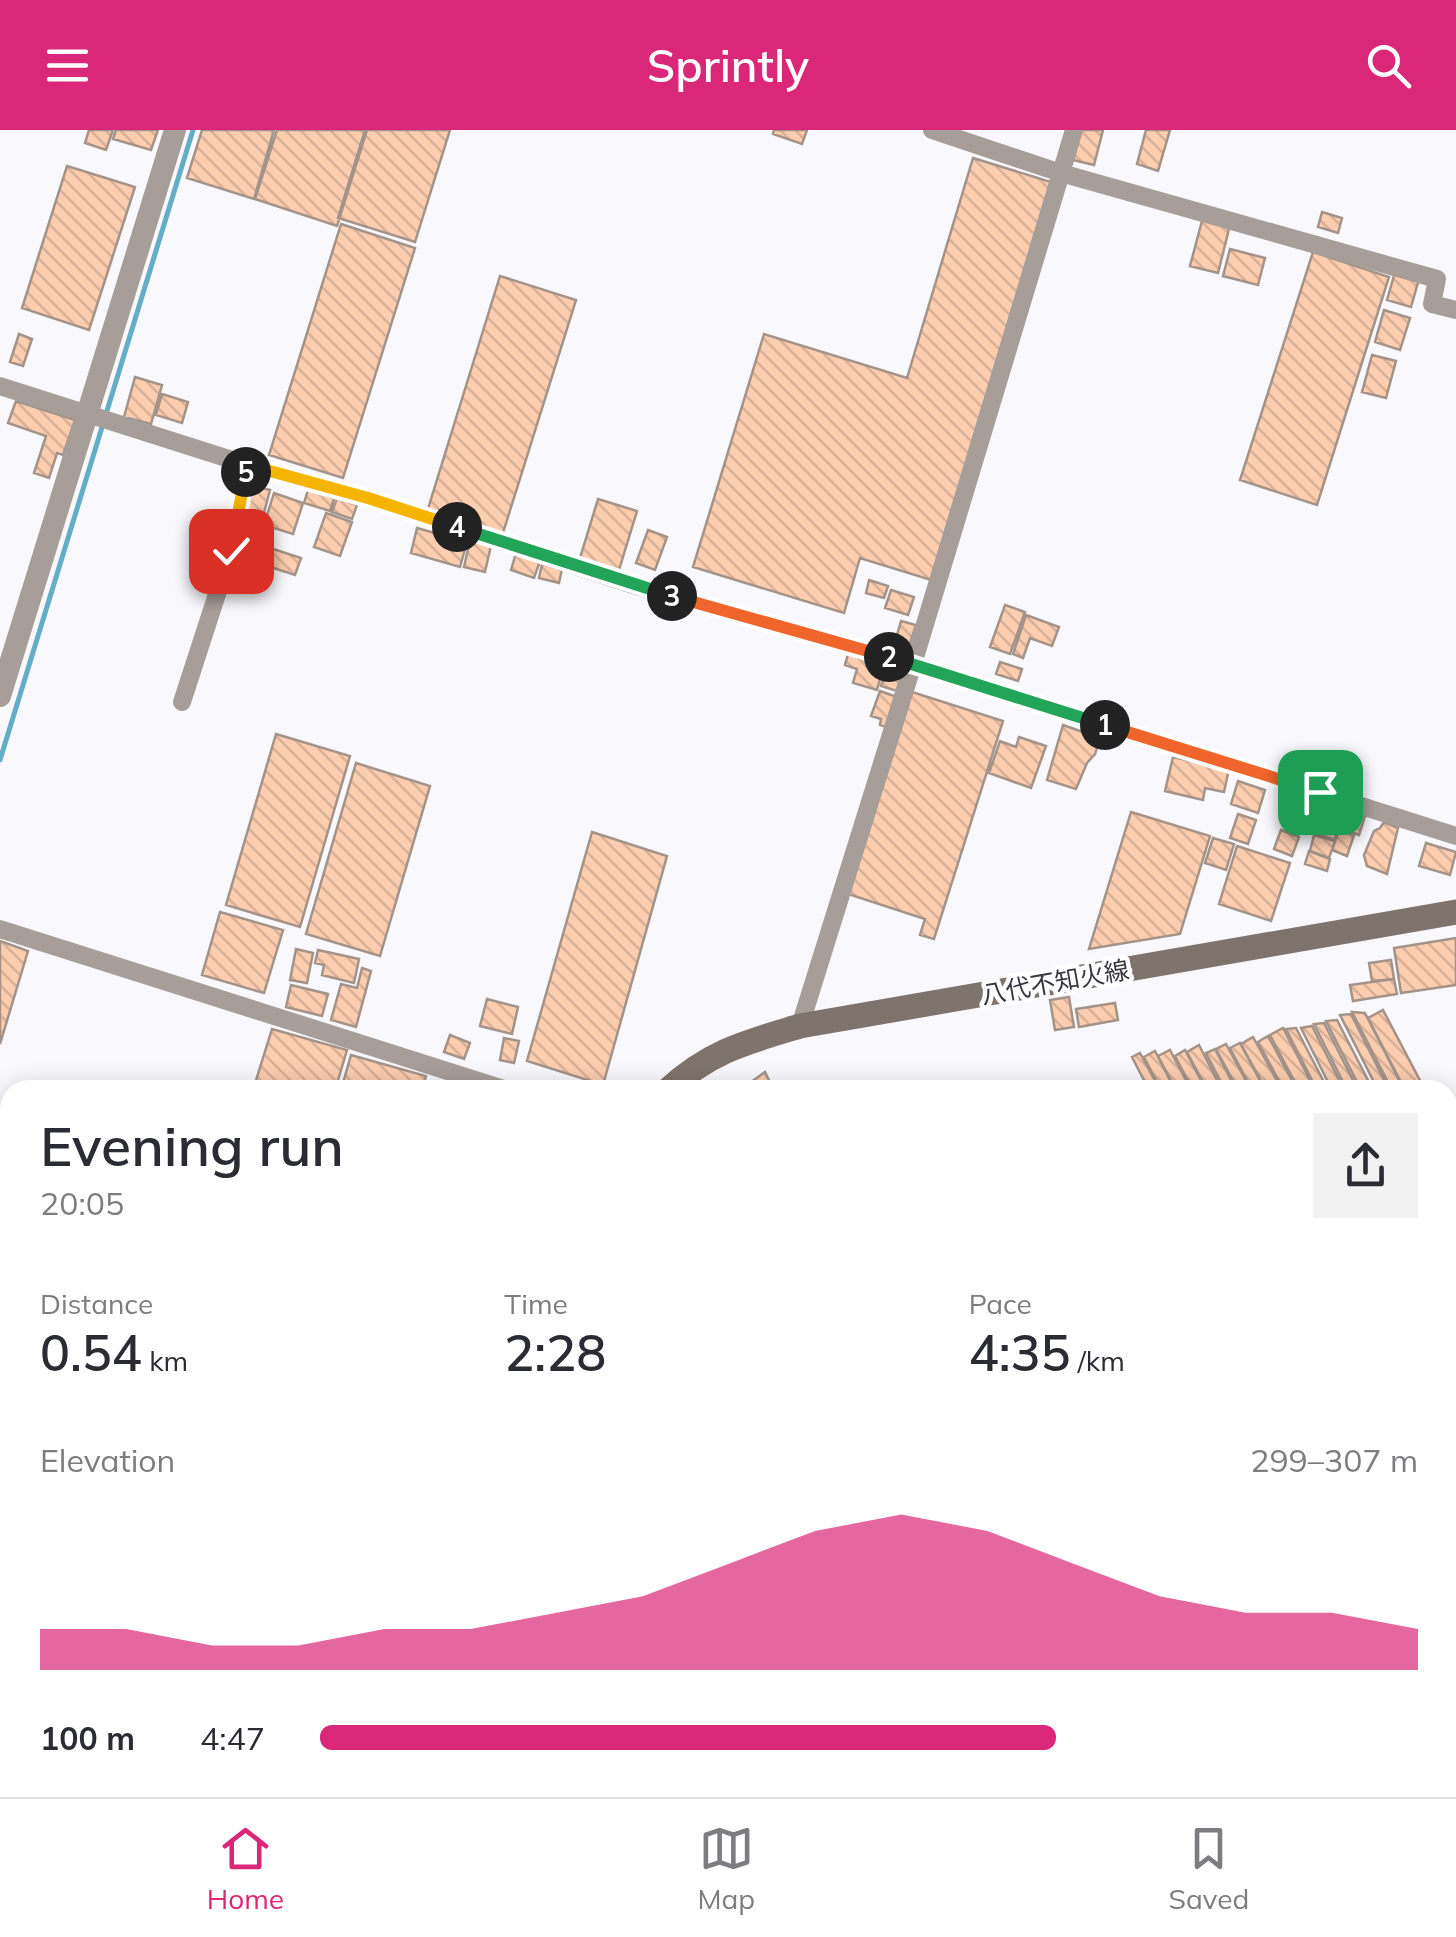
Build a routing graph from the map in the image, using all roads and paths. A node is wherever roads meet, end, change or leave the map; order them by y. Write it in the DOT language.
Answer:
graph roads {
  1 [pos="175,130"];
  2 [pos="932,130"];
  3 [pos="1074,130"];
  4 [pos="1061,173"];
  5 [pos="1456,310"];
  6 [pos="0,386"];
  7 [pos="99,417"];
  8 [pos="248,465"];
  9 [pos="913,664"];
  10 [pos="0,696"];
  11 [pos="182,702"];
  12 [pos="1456,836"];
  13 [pos="1456,912"];
  14 [pos="0,929"];
  15 [pos="800,1026"];
  16 [pos="476,1080"];
  17 [pos="681,1080"];
  1 -- 7 [label="street"];
  2 -- 4 [label="street"];
  3 -- 4 [label="street"];
  4 -- 5 [label="street"];
  4 -- 9 [label="street"];
  6 -- 7 [label="street"];
  7 -- 8 [label="street"];
  7 -- 10 [label="street"];
  8 -- 9 [label="street"];
  8 -- 11 [label="street"];
  9 -- 12 [label="street"];
  9 -- 15 [label="street"];
  13 -- 15 [label="main road, 八代不知火線"];
  14 -- 16 [label="street"];
  15 -- 17 [label="main road, 八代不知火線"];
}
